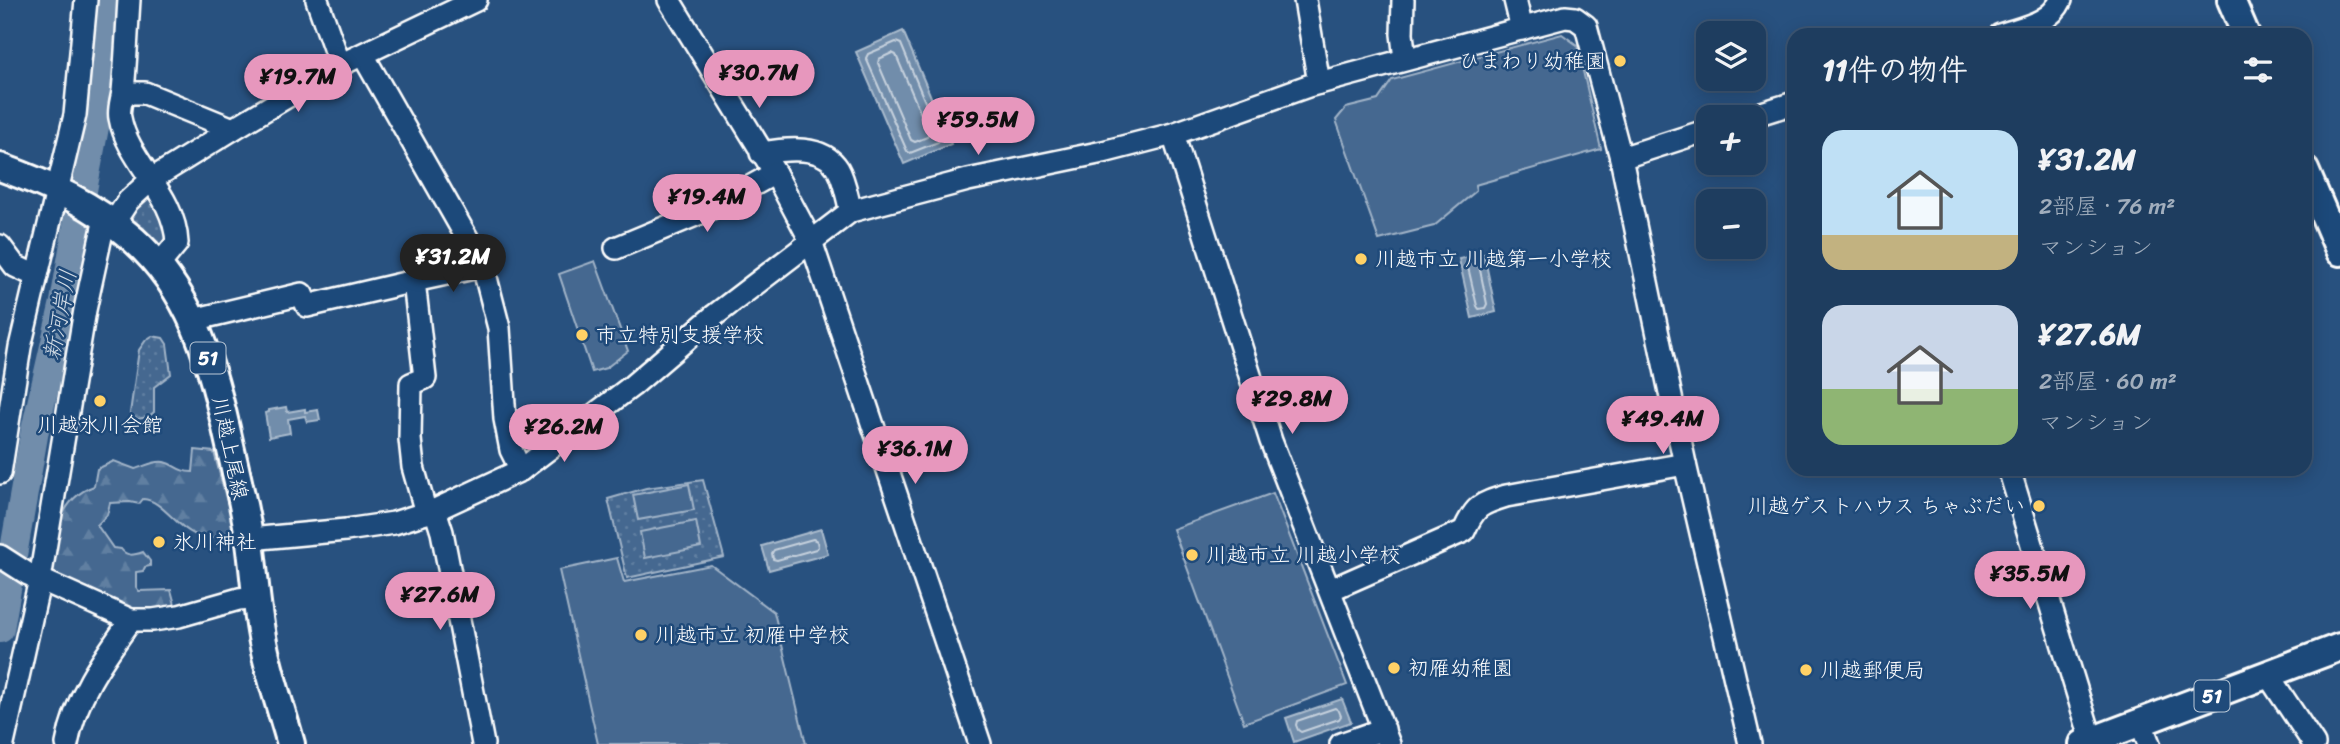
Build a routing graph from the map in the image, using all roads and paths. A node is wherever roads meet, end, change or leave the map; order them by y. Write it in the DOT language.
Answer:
graph roads {
  1 [pos="86,0"];
  2 [pos="129,0"];
  3 [pos="317,0"];
  4 [pos="476,0"];
  5 [pos="669,0"];
  6 [pos="1305,0"];
  7 [pos="1403,0"];
  8 [pos="1515,0"];
  9 [pos="2061,0"];
  10 [pos="2231,0"];
  11 [pos="2020,28"];
  12 [pos="2243,28"];
  13 [pos="1522,29"];
  14 [pos="363,55"];
  15 [pos="1405,59"];
  16 [pos="340,65"];
  17 [pos="1319,83"];
  18 [pos="123,93"];
  19 [pos="1787,105"];
  20 [pos="1766,112"];
  21 [pos="233,129"];
  22 [pos="1173,134"];
  23 [pos="1696,134"];
  24 [pos="761,153"];
  25 [pos="1621,158"];
  26 [pos="0,167"];
  27 [pos="775,173"];
  28 [pos="152,179"];
  29 [pos="2312,186"];
  30 [pos="60,190"];
  31 [pos="851,211"];
  32 [pos="105,218"];
  33 [pos="811,241"];
  34 [pos="0,246"];
  35 [pos="617,248"];
  36 [pos="2340,252"];
  37 [pos="158,266"];
  38 [pos="483,266"];
  39 [pos="36,276"];
  40 [pos="414,281"];
  41 [pos="193,320"];
  42 [pos="1685,464"];
  43 [pos="521,470"];
  44 [pos="0,473"];
  45 [pos="2011,476"];
  46 [pos="431,512"];
  47 [pos="250,540"];
  48 [pos="0,556"];
  49 [pos="34,576"];
  50 [pos="1330,590"];
  51 [pos="256,597"];
  52 [pos="131,620"];
  53 [pos="2340,647"];
  54 [pos="2268,675"];
  55 [pos="2145,733"];
  56 [pos="1386,737"];
  57 [pos="2088,742"];
  58 [pos="3,744"];
  59 [pos="67,744"];
  60 [pos="291,744"];
  61 [pos="483,744"];
  62 [pos="980,744"];
  63 [pos="1341,744"];
  64 [pos="1750,744"];
  65 [pos="2314,744"];
  1 -- 30 [label="street"];
  2 -- 18 [label="street"];
  3 -- 16 [label="street"];
  4 -- 14 [label="street"];
  5 -- 24 [label="street"];
  6 -- 17 [label="street"];
  7 -- 15 [label="street"];
  8 -- 13 [label="street"];
  9 -- 11 [label="street"];
  10 -- 12 [label="main road"];
  13 -- 15 [label="street"];
  13 -- 25 [label="street"];
  14 -- 16 [label="street"];
  14 -- 38 [label="street"];
  15 -- 17 [label="street"];
  16 -- 21 [label="street"];
  17 -- 22 [label="street"];
  18 -- 21 [label="street"];
  18 -- 28 [label="street"];
  19 -- 20 [label="street"];
  21 -- 28 [label="street"];
  22 -- 31 [label="street"];
  22 -- 50 [label="street"];
  23 -- 25 [label="street"];
  24 -- 27 [label="street"];
  24 -- 31 [label="street"];
  25 -- 42 [label="street"];
  26 -- 30 [label="main road, 川越上尾線 / 51"];
  27 -- 33 [label="street"];
  27 -- 35 [label="street"];
  28 -- 32 [label="street"];
  28 -- 37 [label="street"];
  29 -- 36 [label="main road"];
  30 -- 32 [label="main road, 川越上尾線 / 51"];
  30 -- 39 [label="street"];
  31 -- 33 [label="street"];
  32 -- 37 [label="main road, 川越上尾線 / 51"];
  32 -- 49 [label="street"];
  33 -- 43 [label="street"];
  33 -- 62 [label="street"];
  34 -- 39 [label="street"];
  37 -- 41 [label="main road, 川越上尾線 / 51"];
  38 -- 40 [label="street"];
  38 -- 43 [label="street"];
  39 -- 44 [label="street"];
  40 -- 41 [label="street"];
  40 -- 46 [label="street"];
  41 -- 47 [label="main road, 川越上尾線 / 51"];
  42 -- 50 [label="street"];
  42 -- 64 [label="street"];
  43 -- 46 [label="street"];
  45 -- 57 [label="street"];
  46 -- 47 [label="street"];
  46 -- 61 [label="street"];
  47 -- 51 [label="main road, 川越上尾線 / 51"];
  48 -- 49 [label="street"];
  49 -- 52 [label="street"];
  49 -- 58 [label="street"];
  50 -- 56 [label="street"];
  51 -- 52 [label="street"];
  51 -- 60 [label="main road, 川越上尾線 / 51"];
  52 -- 59 [label="street"];
  53 -- 54 [label="main road, 51"];
  54 -- 55 [label="main road, 51"];
  54 -- 65 [label="street"];
  55 -- 57 [label="main road, 51"];
  56 -- 63 [label="street"];
}
